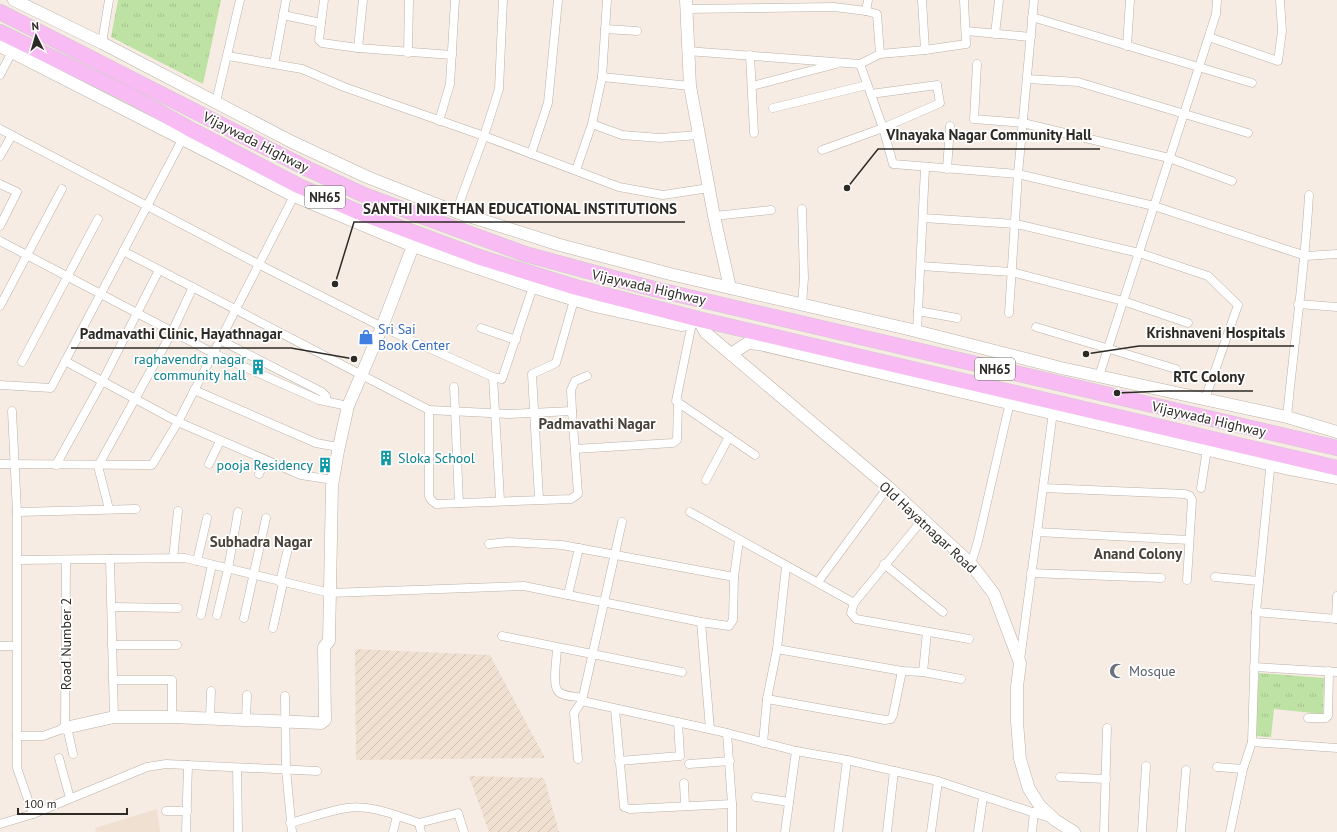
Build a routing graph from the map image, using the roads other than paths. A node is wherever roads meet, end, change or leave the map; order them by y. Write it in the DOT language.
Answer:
graph roads {
  1 [pos="14,0"];
  2 [pos="109,0"];
  3 [pos="240,0"];
  4 [pos="286,0"];
  5 [pos="324,0"];
  6 [pos="363,0"];
  7 [pos="409,0"];
  8 [pos="455,0"];
  9 [pos="503,0"];
  10 [pos="558,0"];
  11 [pos="608,0"];
  12 [pos="738,0"];
  13 [pos="868,0"];
  14 [pos="922,0"];
  15 [pos="964,0"];
  16 [pos="999,0"];
  17 [pos="1034,0"];
  18 [pos="1130,0"];
  19 [pos="1217,0"];
  20 [pos="1280,0"];
  21 [pos="834,3"];
  22 [pos="686,4"];
  23 [pos="788,4"];
  24 [pos="738,10"];
  25 [pos="866,10"];
  26 [pos="0,12"];
  27 [pos="283,15"];
  28 [pos="1032,18"];
  29 [pos="321,23"];
  30 [pos="605,29"];
  31 [pos="637,31"];
  32 [pos="966,31"];
  33 [pos="0,32"];
  34 [pos="995,34"];
  35 [pos="1031,37"];
  36 [pos="1209,37"];
  37 [pos="102,43"];
  38 [pos="0,46"];
  39 [pos="1127,46"];
  40 [pos="358,48"];
  41 [pos="926,50"];
  42 [pos="687,51"];
  43 [pos="12,52"];
  44 [pos="408,53"];
  45 [pos="880,54"];
  46 [pos="452,55"];
  47 [pos="750,55"];
  48 [pos="228,56"];
  49 [pos="843,62"];
  50 [pos="274,64"];
  51 [pos="860,64"];
  52 [pos="977,64"];
  53 [pos="1199,67"];
  54 [pos="0,75"];
  55 [pos="602,77"];
  56 [pos="1027,79"];
  57 [pos="1252,83"];
  58 [pos="867,85"];
  59 [pos="690,86"];
  60 [pos="752,86"];
  61 [pos="870,94"];
  62 [pos="216,102"];
  63 [pos="773,108"];
  64 [pos="1184,114"];
  65 [pos="439,120"];
  66 [pos="1023,123"];
  67 [pos="592,124"];
  68 [pos="950,126"];
  69 [pos="883,128"];
  70 [pos="0,129"];
  71 [pos="754,133"];
  72 [pos="1248,133"];
  73 [pos="12,135"];
  74 [pos="698,135"];
  75 [pos="484,136"];
  76 [pos="183,138"];
  77 [pos="263,146"];
  78 [pos="822,150"];
  79 [pos="531,154"];
  80 [pos="0,156"];
  81 [pos="1169,158"];
  82 [pos="254,162"];
  83 [pos="926,168"];
  84 [pos="947,169"];
  85 [pos="576,170"];
  86 [pos="1018,174"];
  87 [pos="1232,181"];
  88 [pos="0,184"];
  89 [pos="62,188"];
  90 [pos="709,188"];
  91 [pos="1309,195"];
  92 [pos="294,196"];
  93 [pos="1154,206"];
  94 [pos="146,207"];
  95 [pos="802,209"];
  96 [pos="771,210"];
  97 [pos="456,212"];
  98 [pos="714,216"];
  99 [pos="923,218"];
  100 [pos="98,219"];
  101 [pos="1016,224"];
  102 [pos="0,226"];
  103 [pos="0,241"];
  104 [pos="413,246"];
  105 [pos="123,252"];
  106 [pos="1139,253"];
  107 [pos="1337,254"];
  108 [pos="27,255"];
  109 [pos="1306,256"];
  110 [pos="260,265"];
  111 [pos="921,266"];
  112 [pos="159,270"];
  113 [pos="1012,272"];
  114 [pos="67,276"];
  115 [pos="193,287"];
  116 [pos="533,287"];
  117 [pos="730,288"];
  118 [pos="99,293"];
  119 [pos="574,300"];
  120 [pos="1123,301"];
  121 [pos="1298,304"];
  122 [pos="802,305"];
  123 [pos="0,306"];
  124 [pos="1337,307"];
  125 [pos="235,309"];
  126 [pos="918,311"];
  127 [pos="137,313"];
  128 [pos="1009,313"];
  129 [pos="957,318"];
  130 [pos="695,321"];
  131 [pos="1188,323"];
  132 [pos="382,327"];
  133 [pos="1036,327"];
  134 [pos="481,328"];
  135 [pos="172,332"];
  136 [pos="917,332"];
  137 [pos="220,340"];
  138 [pos="516,340"];
  139 [pos="1108,349"];
  140 [pos="213,353"];
  141 [pos="732,354"];
  142 [pos="65,361"];
  143 [pos="22,362"];
  144 [pos="1176,369"];
  145 [pos="361,374"];
  146 [pos="493,376"];
  147 [pos="587,376"];
  148 [pos="1099,376"];
  149 [pos="927,377"];
  150 [pos="103,380"];
  151 [pos="0,385"];
  152 [pos="454,387"];
  153 [pos="194,390"];
  154 [pos="136,398"];
  155 [pos="1205,399"];
  156 [pos="326,400"];
  157 [pos="678,402"];
  158 [pos="1010,402"];
  159 [pos="348,406"];
  160 [pos="429,410"];
  161 [pos="12,411"];
  162 [pos="455,411"];
  163 [pos="572,411"];
  164 [pos="1053,412"];
  165 [pos="495,413"];
  166 [pos="534,413"];
  167 [pos="1287,417"];
  168 [pos="178,422"];
  169 [pos="1337,429"];
  170 [pos="729,437"];
  171 [pos="220,441"];
  172 [pos="338,447"];
  173 [pos="1337,448"];
  174 [pos="575,449"];
  175 [pos="1207,449"];
  176 [pos="754,455"];
  177 [pos="1271,459"];
  178 [pos="265,460"];
  179 [pos="0,464"];
  180 [pos="15,464"];
  181 [pos="209,464"];
  182 [pos="56,465"];
  183 [pos="98,466"];
  184 [pos="1337,468"];
  185 [pos="259,474"];
  186 [pos="1337,478"];
  187 [pos="333,480"];
  188 [pos="706,480"];
  189 [pos="888,488"];
  190 [pos="1043,488"];
  191 [pos="1201,488"];
  192 [pos="539,499"];
  193 [pos="500,500"];
  194 [pos="459,503"];
  195 [pos="109,509"];
  196 [pos="136,509"];
  197 [pos="178,511"];
  198 [pos="17,512"];
  199 [pos="238,512"];
  200 [pos="690,512"];
  201 [pos="207,518"];
  202 [pos="266,518"];
  203 [pos="923,519"];
  204 [pos="622,522"];
  205 [pos="1037,532"];
  206 [pos="739,540"];
  207 [pos="1189,540"];
  208 [pos="289,544"];
  209 [pos="489,544"];
  210 [pos="578,548"];
  211 [pos="614,554"];
  212 [pos="173,558"];
  213 [pos="110,559"];
  214 [pos="18,560"];
  215 [pos="66,560"];
  216 [pos="197,561"];
  217 [pos="884,564"];
  218 [pos="971,564"];
  219 [pos="212,565"];
  220 [pos="786,567"];
  221 [pos="228,569"];
  222 [pos="1031,573"];
  223 [pos="252,576"];
  224 [pos="734,577"];
  225 [pos="1215,577"];
  226 [pos="1161,578"];
  227 [pos="1187,580"];
  228 [pos="1259,581"];
  229 [pos="281,582"];
  230 [pos="818,582"];
  231 [pos="330,593"];
  232 [pos="568,595"];
  233 [pos="1337,596"];
  234 [pos="604,603"];
  235 [pos="854,603"];
  236 [pos="113,607"];
  237 [pos="178,608"];
  238 [pos="943,612"];
  239 [pos="1256,612"];
  240 [pos="201,615"];
  241 [pos="217,615"];
  242 [pos="244,618"];
  243 [pos="1337,619"];
  244 [pos="701,622"];
  245 [pos="273,628"];
  246 [pos="927,632"];
  247 [pos="502,636"];
  248 [pos="969,639"];
  249 [pos="112,645"];
  250 [pos="177,645"];
  251 [pos="0,646"];
  252 [pos="16,646"];
  253 [pos="557,648"];
  254 [pos="777,649"];
  255 [pos="592,655"];
  256 [pos="1020,663"];
  257 [pos="1254,667"];
  258 [pos="902,670"];
  259 [pos="1333,671"];
  260 [pos="682,672"];
  261 [pos="923,672"];
  262 [pos="961,679"];
  263 [pos="113,680"];
  264 [pos="211,691"];
  265 [pos="247,695"];
  266 [pos="286,696"];
  267 [pos="767,699"];
  268 [pos="582,700"];
  269 [pos="615,709"];
  270 [pos="114,717"];
  271 [pos="172,717"];
  272 [pos="210,718"];
  273 [pos="1308,718"];
  274 [pos="246,719"];
  275 [pos="286,720"];
  276 [pos="678,722"];
  277 [pos="66,727"];
  278 [pos="1107,728"];
  279 [pos="710,729"];
  280 [pos="727,733"];
  281 [pos="17,736"];
  282 [pos="1252,742"];
  283 [pos="763,743"];
  284 [pos="1337,748"];
  285 [pos="796,751"];
  286 [pos="74,754"];
  287 [pos="59,758"];
  288 [pos="578,759"];
  289 [pos="847,760"];
  290 [pos="619,761"];
  291 [pos="730,762"];
  292 [pos="689,764"];
  293 [pos="188,765"];
  294 [pos="1146,766"];
  295 [pos="1217,767"];
  296 [pos="237,768"];
  297 [pos="1243,769"];
  298 [pos="286,770"];
  299 [pos="894,770"];
  300 [pos="1186,770"];
  301 [pos="317,771"];
  302 [pos="1060,777"];
  303 [pos="1106,779"];
  304 [pos="938,781"];
  305 [pos="684,783"];
  306 [pos="756,797"];
  307 [pos="982,797"];
  308 [pos="70,798"];
  309 [pos="789,802"];
  310 [pos="732,804"];
  311 [pos="685,806"];
  312 [pos="166,811"];
  313 [pos="187,811"];
  314 [pos="1034,812"];
  315 [pos="33,814"];
  316 [pos="397,816"];
  317 [pos="1055,820"];
  318 [pos="290,823"];
  319 [pos="419,823"];
  320 [pos="0,824"];
  321 [pos="186,832"];
  322 [pos="238,832"];
  323 [pos="292,832"];
  324 [pos="393,832"];
  325 [pos="421,832"];
  326 [pos="464,832"];
  327 [pos="732,832"];
  328 [pos="785,832"];
  329 [pos="838,832"];
  330 [pos="887,832"];
  331 [pos="931,832"];
  332 [pos="978,832"];
  333 [pos="1032,832"];
  334 [pos="1074,832"];
  335 [pos="1104,832"];
  336 [pos="1142,832"];
  337 [pos="1181,832"];
  338 [pos="1230,832"];
  1 -- 37 [label="street"];
  2 -- 37 [label="street"];
  3 -- 48 [label="street"];
  4 -- 27 [label="street"];
  5 -- 29 [label="street"];
  6 -- 40 [label="street"];
  7 -- 44 [label="street"];
  8 -- 46 [label="street"];
  9 -- 75 [label="street"];
  10 -- 79 [label="street"];
  11 -- 30 [label="street"];
  12 -- 24 [label="street"];
  13 -- 25 [label="street"];
  14 -- 41 [label="street"];
  15 -- 32 [label="street"];
  16 -- 34 [label="street"];
  17 -- 28 [label="street"];
  18 -- 39 [label="street"];
  19 -- 36 [label="street"];
  20 -- 36 [label="street"];
  21 -- 23 [label="street"];
  21 -- 25 [label="street"];
  22 -- 24 [label="street"];
  22 -- 42 [label="street"];
  23 -- 24 [label="street"];
  25 -- 45 [label="street"];
  26 -- 77 [label="highway, Vijaywada Highway / NH65"];
  27 -- 29 [label="street"];
  27 -- 50 [label="street"];
  28 -- 35 [label="street"];
  28 -- 39 [label="street"];
  29 -- 40 [label="street"];
  30 -- 31 [label="street"];
  30 -- 55 [label="street"];
  32 -- 34 [label="street"];
  32 -- 41 [label="street"];
  33 -- 82 [label="highway, Vijaywada Highway / NH65"];
  34 -- 35 [label="street"];
  35 -- 56 [label="street"];
  36 -- 53 [label="street"];
  37 -- 62 [label="street"];
  38 -- 43 [label="street"];
  39 -- 53 [label="street"];
  40 -- 44 [label="street"];
  41 -- 45 [label="street"];
  42 -- 47 [label="street"];
  42 -- 59 [label="street"];
  43 -- 54 [label="street"];
  43 -- 76 [label="street"];
  44 -- 46 [label="street"];
  45 -- 51 [label="street"];
  46 -- 65 [label="street"];
  47 -- 49 [label="street"];
  47 -- 60 [label="street"];
  48 -- 50 [label="street"];
  48 -- 62 [label="street"];
  49 -- 51 [label="street"];
  49 -- 60 [label="street"];
  50 -- 65 [label="street"];
  51 -- 58 [label="street"];
  52 -- 66 [label="street"];
  53 -- 57 [label="street"];
  53 -- 64 [label="street"];
  55 -- 59 [label="street"];
  55 -- 67 [label="street"];
  56 -- 64 [label="street"];
  56 -- 66 [label="street"];
  58 -- 61 [label="street"];
  58 -- 63 [label="street"];
  59 -- 74 [label="street"];
  60 -- 71 [label="street"];
  61 -- 69 [label="street"];
  61 -- 69 [label="street"];
  62 -- 97 [label="street"];
  64 -- 72 [label="street"];
  64 -- 81 [label="street"];
  65 -- 75 [label="street"];
  66 -- 81 [label="street"];
  66 -- 86 [label="street"];
  67 -- 74 [label="street"];
  67 -- 85 [label="street"];
  68 -- 84 [label="street"];
  69 -- 78 [label="street"];
  69 -- 83 [label="street"];
  70 -- 73 [label="street"];
  73 -- 80 [label="street"];
  73 -- 94 [label="street"];
  74 -- 90 [label="street"];
  75 -- 79 [label="street"];
  75 -- 97 [label="street"];
  76 -- 92 [label="street"];
  76 -- 94 [label="street"];
  77 -- 82 [label="highway"];
  77 -- 173 [label="highway, Vijaywada Highway / NH65"];
  79 -- 85 [label="street"];
  81 -- 87 [label="street"];
  81 -- 93 [label="street"];
  82 -- 130 [label="highway, Vijaywada Highway / NH65"];
  83 -- 84 [label="street"];
  83 -- 99 [label="street"];
  84 -- 86 [label="street"];
  85 -- 90 [label="street"];
  86 -- 93 [label="street"];
  86 -- 101 [label="street"];
  88 -- 102 [label="street"];
  89 -- 108 [label="street"];
  90 -- 98 [label="street"];
  91 -- 109 [label="street"];
  92 -- 104 [label="street"];
  92 -- 110 [label="street"];
  93 -- 106 [label="street"];
  93 -- 109 [label="street"];
  94 -- 105 [label="street"];
  94 -- 110 [label="street"];
  95 -- 122 [label="street"];
  96 -- 98 [label="street"];
  97 -- 117 [label="street"];
  98 -- 117 [label="street"];
  99 -- 101 [label="street"];
  99 -- 111 [label="street"];
  100 -- 114 [label="street"];
  101 -- 106 [label="street"];
  101 -- 113 [label="street"];
  103 -- 108 [label="street"];
  104 -- 116 [label="street"];
  104 -- 132 [label="street"];
  105 -- 112 [label="street"];
  105 -- 118 [label="street"];
  106 -- 120 [label="street"];
  106 -- 155 [label="street"];
  107 -- 109 [label="street"];
  108 -- 114 [label="street"];
  108 -- 123 [label="street"];
  109 -- 121 [label="street"];
  110 -- 125 [label="street"];
  110 -- 132 [label="street"];
  111 -- 113 [label="street"];
  111 -- 126 [label="street"];
  112 -- 115 [label="street"];
  112 -- 127 [label="street"];
  113 -- 120 [label="street"];
  113 -- 128 [label="street"];
  114 -- 118 [label="street"];
  114 -- 143 [label="street"];
  115 -- 125 [label="street"];
  115 -- 135 [label="street"];
  116 -- 119 [label="street"];
  116 -- 138 [label="street"];
  117 -- 122 [label="street"];
  118 -- 127 [label="street"];
  118 -- 142 [label="street"];
  119 -- 130 [label="street"];
  119 -- 166 [label="street"];
  120 -- 131 [label="street"];
  120 -- 139 [label="street"];
  121 -- 124 [label="street"];
  121 -- 167 [label="street"];
  122 -- 136 [label="street"];
  125 -- 137 [label="street"];
  125 -- 145 [label="street"];
  126 -- 129 [label="street"];
  126 -- 136 [label="street"];
  127 -- 135 [label="street"];
  127 -- 150 [label="street"];
  130 -- 141 [label="street, Old Hayatnagar Road"];
  130 -- 149 [label="highway, Vijaywada Highway / NH65"];
  130 -- 157 [label="street"];
  132 -- 145 [label="street"];
  132 -- 146 [label="street"];
  133 -- 139 [label="street"];
  134 -- 138 [label="street"];
  135 -- 140 [label="street"];
  135 -- 154 [label="street"];
  136 -- 148 [label="street"];
  137 -- 140 [label="street"];
  137 -- 156 [label="street"];
  138 -- 146 [label="street"];
  139 -- 144 [label="street"];
  139 -- 148 [label="street"];
  140 -- 153 [label="street"];
  140 -- 156 [label="street"];
  141 -- 149 [label="street"];
  141 -- 189 [label="street, Old Hayatnagar Road"];
  142 -- 150 [label="street"];
  142 -- 151 [label="street"];
  145 -- 159 [label="street"];
  145 -- 160 [label="street"];
  146 -- 165 [label="street"];
  147 -- 163 [label="street"];
  148 -- 155 [label="street"];
  149 -- 158 [label="street"];
  149 -- 177 [label="highway, Vijaywada Highway / NH65"];
  150 -- 154 [label="street"];
  150 -- 182 [label="street"];
  152 -- 162 [label="street"];
  153 -- 168 [label="street"];
  153 -- 172 [label="street"];
  154 -- 168 [label="street"];
  154 -- 183 [label="street"];
  155 -- 167 [label="street"];
  156 -- 159 [label="street"];
  157 -- 170 [label="street"];
  157 -- 174 [label="street"];
  158 -- 164 [label="street"];
  158 -- 218 [label="street"];
  159 -- 172 [label="street"];
  160 -- 162 [label="street"];
  160 -- 194 [label="street"];
  161 -- 180 [label="street"];
  162 -- 165 [label="street"];
  162 -- 194 [label="street"];
  163 -- 166 [label="street"];
  163 -- 174 [label="street"];
  164 -- 175 [label="street"];
  164 -- 190 [label="street"];
  165 -- 166 [label="street"];
  165 -- 193 [label="street"];
  166 -- 192 [label="street"];
  167 -- 169 [label="street"];
  168 -- 171 [label="street"];
  168 -- 183 [label="street"];
  170 -- 176 [label="street"];
  170 -- 188 [label="street"];
  171 -- 178 [label="street"];
  171 -- 181 [label="street"];
  172 -- 187 [label="street"];
  174 -- 192 [label="street"];
  175 -- 177 [label="street"];
  175 -- 191 [label="street"];
  177 -- 184 [label="highway, Vijaywada Highway / NH65"];
  177 -- 186 [label="street"];
  177 -- 228 [label="street"];
  178 -- 185 [label="street"];
  178 -- 187 [label="street"];
  179 -- 180 [label="street"];
  180 -- 182 [label="street"];
  180 -- 198 [label="street"];
  182 -- 183 [label="street"];
  183 -- 195 [label="street"];
  187 -- 231 [label="street"];
  189 -- 203 [label="street, Old Hayatnagar Road"];
  189 -- 230 [label="street"];
  190 -- 205 [label="street"];
  190 -- 207 [label="street"];
  192 -- 193 [label="street"];
  193 -- 194 [label="street"];
  195 -- 196 [label="street"];
  195 -- 198 [label="street"];
  197 -- 212 [label="street"];
  198 -- 214 [label="street"];
  199 -- 221 [label="street"];
  200 -- 206 [label="street"];
  201 -- 216 [label="street"];
  202 -- 223 [label="street"];
  203 -- 217 [label="street"];
  203 -- 218 [label="street, Old Hayatnagar Road"];
  204 -- 211 [label="street"];
  205 -- 207 [label="street"];
  205 -- 222 [label="street"];
  206 -- 220 [label="street"];
  206 -- 224 [label="street"];
  207 -- 227 [label="street"];
  208 -- 229 [label="street"];
  209 -- 210 [label="street"];
  210 -- 211 [label="street"];
  210 -- 232 [label="street"];
  211 -- 224 [label="street"];
  211 -- 234 [label="street"];
  212 -- 213 [label="street"];
  212 -- 216 [label="street"];
  213 -- 215 [label="street"];
  213 -- 236 [label="street"];
  214 -- 215 [label="street"];
  214 -- 252 [label="street"];
  215 -- 277 [label="street, Road Number 2"];
  216 -- 219 [label="street"];
  217 -- 235 [label="street"];
  217 -- 238 [label="street"];
  218 -- 256 [label="street, Old Hayatnagar Road"];
  219 -- 221 [label="street"];
  219 -- 240 [label="street"];
  220 -- 230 [label="street"];
  220 -- 254 [label="street"];
  221 -- 223 [label="street"];
  221 -- 241 [label="street"];
  222 -- 226 [label="street"];
  222 -- 256 [label="street"];
  223 -- 229 [label="street"];
  223 -- 242 [label="street"];
  224 -- 244 [label="street"];
  225 -- 228 [label="street"];
  228 -- 239 [label="street"];
  229 -- 231 [label="street"];
  229 -- 245 [label="street"];
  230 -- 235 [label="street"];
  231 -- 232 [label="street"];
  231 -- 275 [label="street"];
  232 -- 234 [label="street"];
  233 -- 243 [label="street"];
  234 -- 244 [label="street"];
  234 -- 255 [label="street"];
  235 -- 246 [label="street"];
  236 -- 237 [label="street"];
  236 -- 249 [label="street"];
  239 -- 243 [label="street"];
  239 -- 257 [label="street"];
  244 -- 279 [label="street"];
  246 -- 248 [label="street"];
  246 -- 261 [label="street"];
  247 -- 253 [label="street"];
  249 -- 250 [label="street"];
  249 -- 263 [label="street"];
  251 -- 252 [label="street"];
  252 -- 281 [label="street"];
  253 -- 255 [label="street"];
  253 -- 268 [label="street"];
  254 -- 258 [label="street"];
  254 -- 267 [label="street"];
  255 -- 260 [label="street"];
  255 -- 268 [label="street"];
  256 -- 317 [label="street, Old Hayatnagar Road"];
  257 -- 259 [label="street"];
  257 -- 282 [label="street"];
  258 -- 261 [label="street"];
  258 -- 267 [label="street"];
  259 -- 273 [label="street"];
  261 -- 262 [label="street"];
  263 -- 270 [label="street"];
  263 -- 271 [label="street"];
  264 -- 272 [label="street"];
  265 -- 274 [label="street"];
  266 -- 275 [label="street"];
  267 -- 283 [label="street"];
  268 -- 269 [label="street"];
  268 -- 288 [label="street"];
  269 -- 276 [label="street"];
  269 -- 290 [label="street"];
  270 -- 271 [label="street"];
  270 -- 277 [label="street"];
  271 -- 272 [label="street"];
  272 -- 274 [label="street"];
  274 -- 275 [label="street"];
  275 -- 298 [label="street"];
  276 -- 279 [label="street"];
  276 -- 290 [label="street"];
  277 -- 281 [label="street"];
  277 -- 286 [label="street, Road Number 2"];
  278 -- 303 [label="street"];
  279 -- 280 [label="street"];
  280 -- 283 [label="street"];
  280 -- 291 [label="street"];
  281 -- 315 [label="street"];
  282 -- 284 [label="street"];
  282 -- 297 [label="street"];
  283 -- 285 [label="street"];
  285 -- 289 [label="street"];
  285 -- 309 [label="street"];
  287 -- 308 [label="street"];
  289 -- 299 [label="street"];
  289 -- 329 [label="street"];
  290 -- 311 [label="street"];
  291 -- 292 [label="street"];
  291 -- 310 [label="street"];
  293 -- 296 [label="street"];
  293 -- 308 [label="street"];
  293 -- 313 [label="street"];
  294 -- 336 [label="street"];
  295 -- 297 [label="street"];
  296 -- 298 [label="street"];
  296 -- 322 [label="street"];
  297 -- 338 [label="street"];
  298 -- 301 [label="street"];
  298 -- 318 [label="street"];
  299 -- 304 [label="street"];
  299 -- 330 [label="street"];
  300 -- 337 [label="street"];
  302 -- 303 [label="street"];
  303 -- 335 [label="street"];
  304 -- 307 [label="street"];
  304 -- 331 [label="street"];
  305 -- 311 [label="street"];
  306 -- 309 [label="street"];
  307 -- 314 [label="street"];
  307 -- 332 [label="street"];
  308 -- 315 [label="street"];
  309 -- 328 [label="street"];
  310 -- 311 [label="street"];
  310 -- 327 [label="street"];
  312 -- 313 [label="street"];
  313 -- 321 [label="street"];
  314 -- 317 [label="street"];
  314 -- 333 [label="street"];
  315 -- 320 [label="street"];
  316 -- 318 [label="street"];
  316 -- 319 [label="street"];
  316 -- 324 [label="street"];
  317 -- 334 [label="street, Old Hayatnagar Road"];
  318 -- 323 [label="street"];
  319 -- 325 [label="street"];
  319 -- 326 [label="street"];
}
